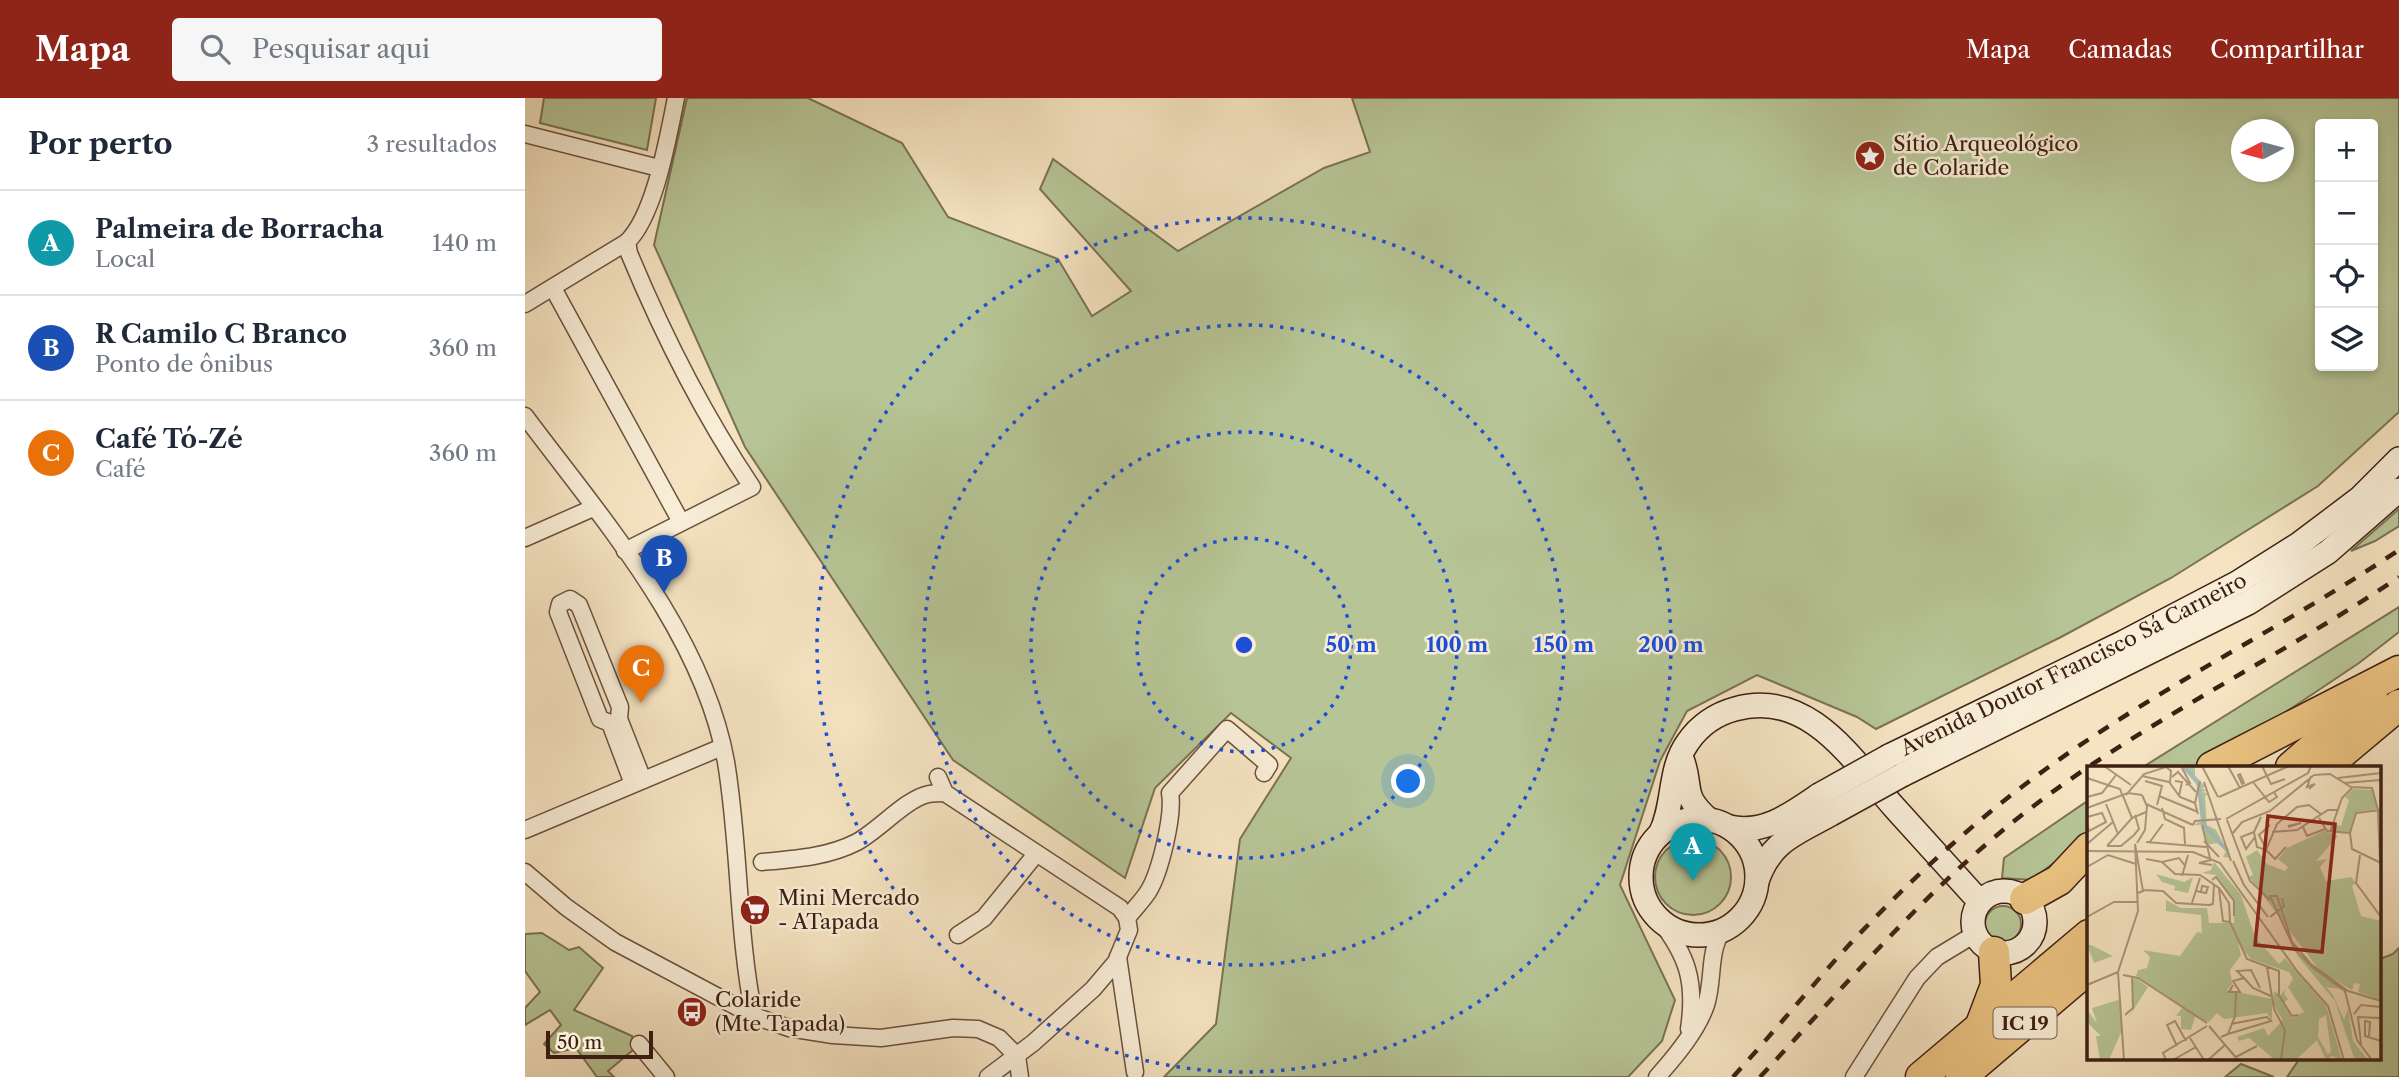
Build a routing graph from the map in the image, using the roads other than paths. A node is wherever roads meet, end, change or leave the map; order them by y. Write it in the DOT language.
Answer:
graph roads {
  1 [pos="676,98"];
  2 [pos="525,134"];
  3 [pos="659,168"];
  4 [pos="627,242"];
  5 [pos="553,288"];
  6 [pos="525,304"];
  7 [pos="525,416"];
  8 [pos="2399,459"];
  9 [pos="2399,490"];
  10 [pos="593,508"];
  11 [pos="681,522"];
  12 [pos="525,538"];
  13 [pos="625,551"];
  14 [pos="2399,672"];
  15 [pos="2399,705"];
  16 [pos="722,747"];
  17 [pos="1681,756"];
  18 [pos="1895,765"];
  19 [pos="2214,766"];
  20 [pos="2292,766"];
  21 [pos="2326,766"];
  22 [pos="1264,773"];
  23 [pos="938,777"];
  24 [pos="638,782"];
  25 [pos="946,793"];
  26 [pos="1825,804"];
  27 [pos="1719,823"];
  28 [pos="525,830"];
  29 [pos="1660,834"];
  30 [pos="2087,850"];
  31 [pos="1036,854"];
  32 [pos="762,862"];
  33 [pos="525,872"];
  34 [pos="1757,881"];
  35 [pos="2025,900"];
  36 [pos="1980,902"];
  37 [pos="1127,918"];
  38 [pos="1658,918"];
  39 [pos="1722,931"];
  40 [pos="958,935"];
  41 [pos="2087,936"];
  42 [pos="1984,943"];
  43 [pos="1118,957"];
  44 [pos="2087,970"];
  45 [pos="754,1016"];
  46 [pos="1980,1027"];
  47 [pos="1687,1039"];
  48 [pos="639,1044"];
  49 [pos="1017,1056"];
  50 [pos="1135,1072"];
  51 [pos="666,1077"];
  52 [pos="988,1077"];
  53 [pos="1020,1077"];
  54 [pos="1657,1077"];
  55 [pos="1854,1077"];
  56 [pos="1921,1077"];
  57 [pos="1962,1077"];
  1 -- 3 [label="street"];
  2 -- 3 [label="street"];
  3 -- 4 [label="street"];
  4 -- 5 [label="street"];
  4 -- 11 [label="street"];
  5 -- 6 [label="street"];
  5 -- 11 [label="street"];
  7 -- 10 [label="street"];
  8 -- 18 [label="main road, Avenida Doutor Francisco Sá Carneiro"];
  9 -- 18 [label="main road, Avenida Doutor Francisco Sá Carneiro"];
  10 -- 12 [label="street"];
  10 -- 13 [label="street"];
  11 -- 13 [label="street"];
  13 -- 16 [label="street"];
  14 -- 19 [label="highway"];
  14 -- 20 [label="highway"];
  15 -- 21 [label="highway"];
  16 -- 24 [label="street"];
  16 -- 45 [label="street"];
  17 -- 27 [label="main road"];
  17 -- 29 [label="main road"];
  17 -- 36 [label="main road"];
  18 -- 26 [label="main road, Avenida Doutor Francisco Sá Carneiro, bridge"];
  22 -- 37 [label="street"];
  23 -- 25 [label="street"];
  24 -- 24 [label="street"];
  24 -- 28 [label="street"];
  25 -- 31 [label="street"];
  25 -- 32 [label="street"];
  26 -- 27 [label="main road, Avenida Doutor Francisco Sá Carneiro"];
  26 -- 34 [label="main road, Avenida Doutor Francisco Sá Carneiro"];
  27 -- 29 [label="main road"];
  27 -- 34 [label="main road"];
  29 -- 38 [label="main road"];
  30 -- 35 [label="highway"];
  31 -- 37 [label="street"];
  31 -- 40 [label="street"];
  33 -- 45 [label="street"];
  34 -- 39 [label="main road"];
  35 -- 36 [label="main road"];
  35 -- 42 [label="main road"];
  36 -- 42 [label="main road"];
  37 -- 43 [label="street"];
  38 -- 39 [label="main road"];
  38 -- 47 [label="street"];
  39 -- 47 [label="street"];
  41 -- 46 [label="highway, IC 19"];
  42 -- 46 [label="highway"];
  42 -- 55 [label="street"];
  43 -- 49 [label="street"];
  43 -- 50 [label="street"];
  44 -- 57 [label="highway, IC 19"];
  45 -- 49 [label="street"];
  46 -- 56 [label="highway, IC 19"];
  47 -- 54 [label="street"];
  48 -- 51 [label="street"];
  49 -- 52 [label="street"];
  49 -- 53 [label="street"];
}
